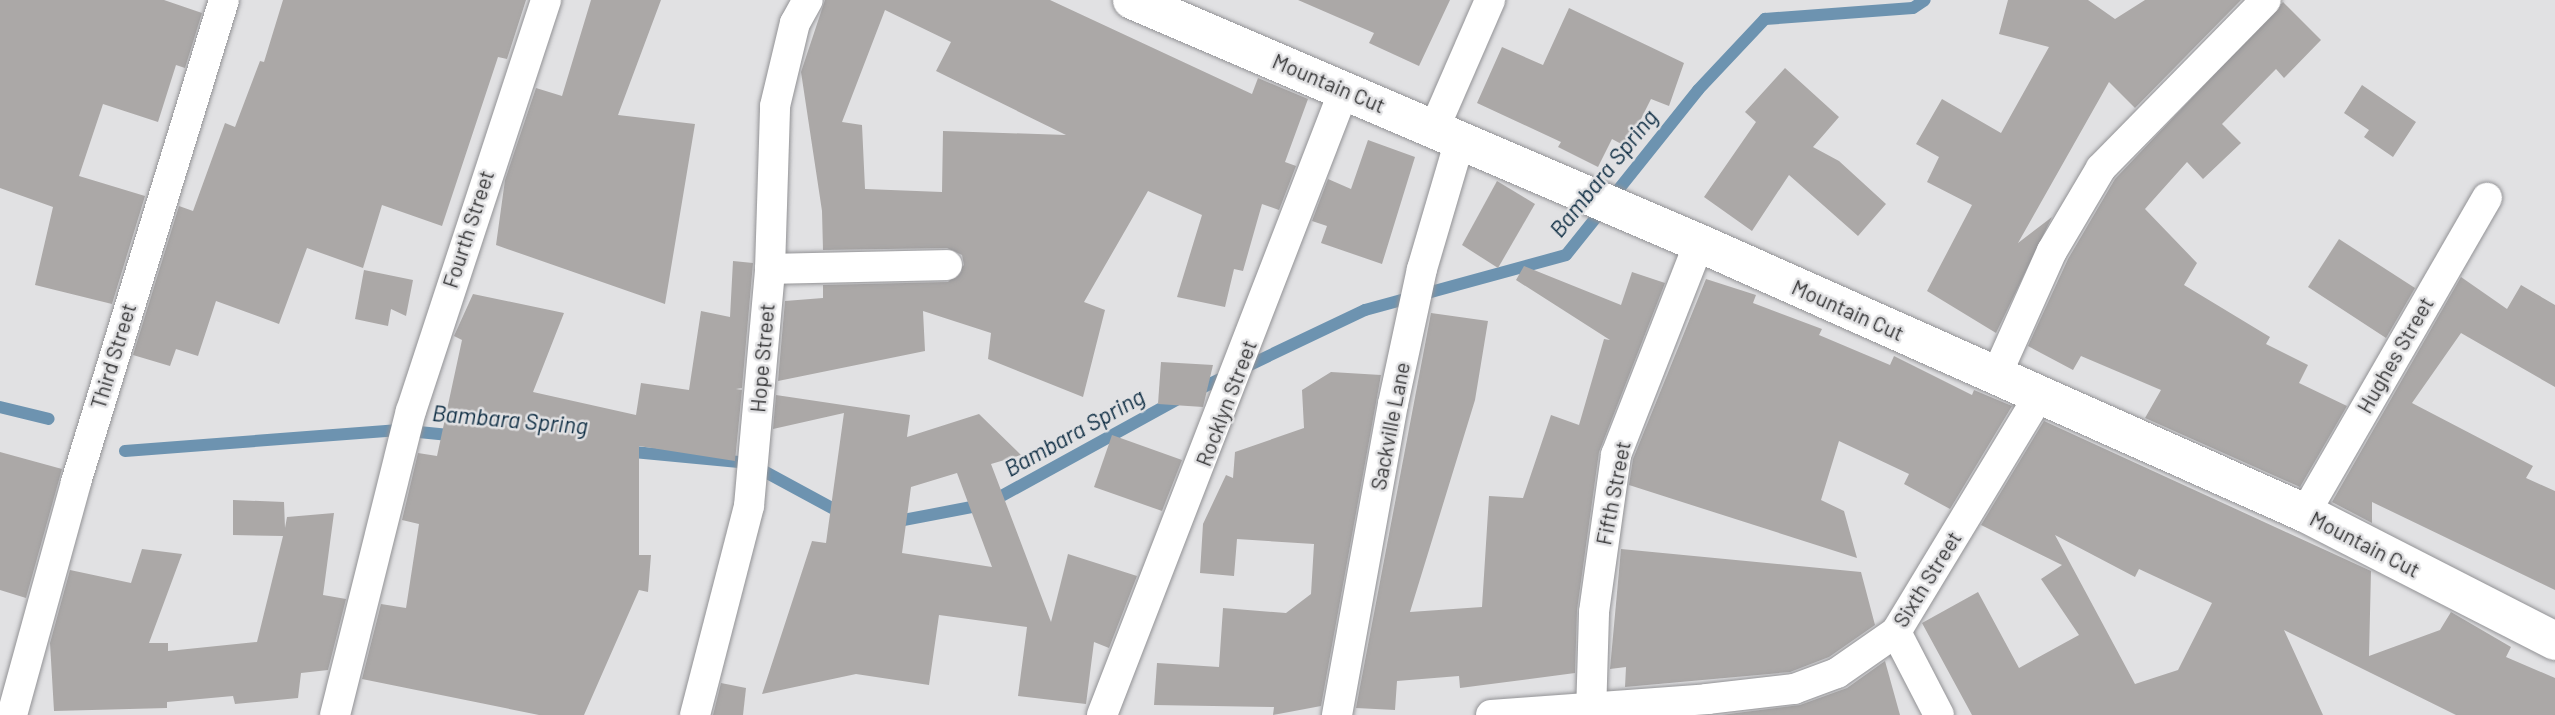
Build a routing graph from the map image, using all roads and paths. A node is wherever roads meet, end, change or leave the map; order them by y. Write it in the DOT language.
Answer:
graph roads {
  1 [pos="224,0"];
  2 [pos="547,0"];
  3 [pos="808,0"];
  4 [pos="1132,0"];
  5 [pos="1490,0"];
  6 [pos="2266,0"];
  7 [pos="1345,88"];
  8 [pos="1447,135"];
  9 [pos="2487,198"];
  10 [pos="1699,243"];
  11 [pos="947,265"];
  12 [pos="770,269"];
  13 [pos="1996,376"];
  14 [pos="2039,396"];
  15 [pos="2305,513"];
  16 [pos="1896,632"];
  17 [pos="2555,641"];
  18 [pos="8,705"];
  19 [pos="1591,711"];
  20 [pos="335,715"];
  21 [pos="695,715"];
  22 [pos="1102,715"];
  23 [pos="1337,715"];
  24 [pos="1492,715"];
  25 [pos="1939,715"];
  1 -- 18 [label="street, Third Street"];
  2 -- 20 [label="street, Fourth Street"];
  3 -- 12 [label="street, Hope Street"];
  4 -- 7 [label="main road, Mountain Cut"];
  5 -- 8 [label="street, Sackville Lane"];
  6 -- 13 [label="street"];
  7 -- 8 [label="main road, Mountain Cut"];
  7 -- 22 [label="street, Rocklyn Street"];
  8 -- 10 [label="main road, Mountain Cut"];
  8 -- 23 [label="street, Sackville Lane"];
  9 -- 15 [label="street, Hughes Street"];
  10 -- 13 [label="main road, Mountain Cut"];
  10 -- 19 [label="street, Fifth Street"];
  11 -- 12 [label="street"];
  12 -- 21 [label="street, Hope Street"];
  13 -- 14 [label="main road, Mountain Cut"];
  14 -- 15 [label="main road, Mountain Cut"];
  14 -- 16 [label="street, Sixth Street"];
  15 -- 17 [label="main road, Mountain Cut"];
  16 -- 19 [label="street, Sixth Street"];
  16 -- 25 [label="street"];
  19 -- 24 [label="street, Sixth Street"];
}
